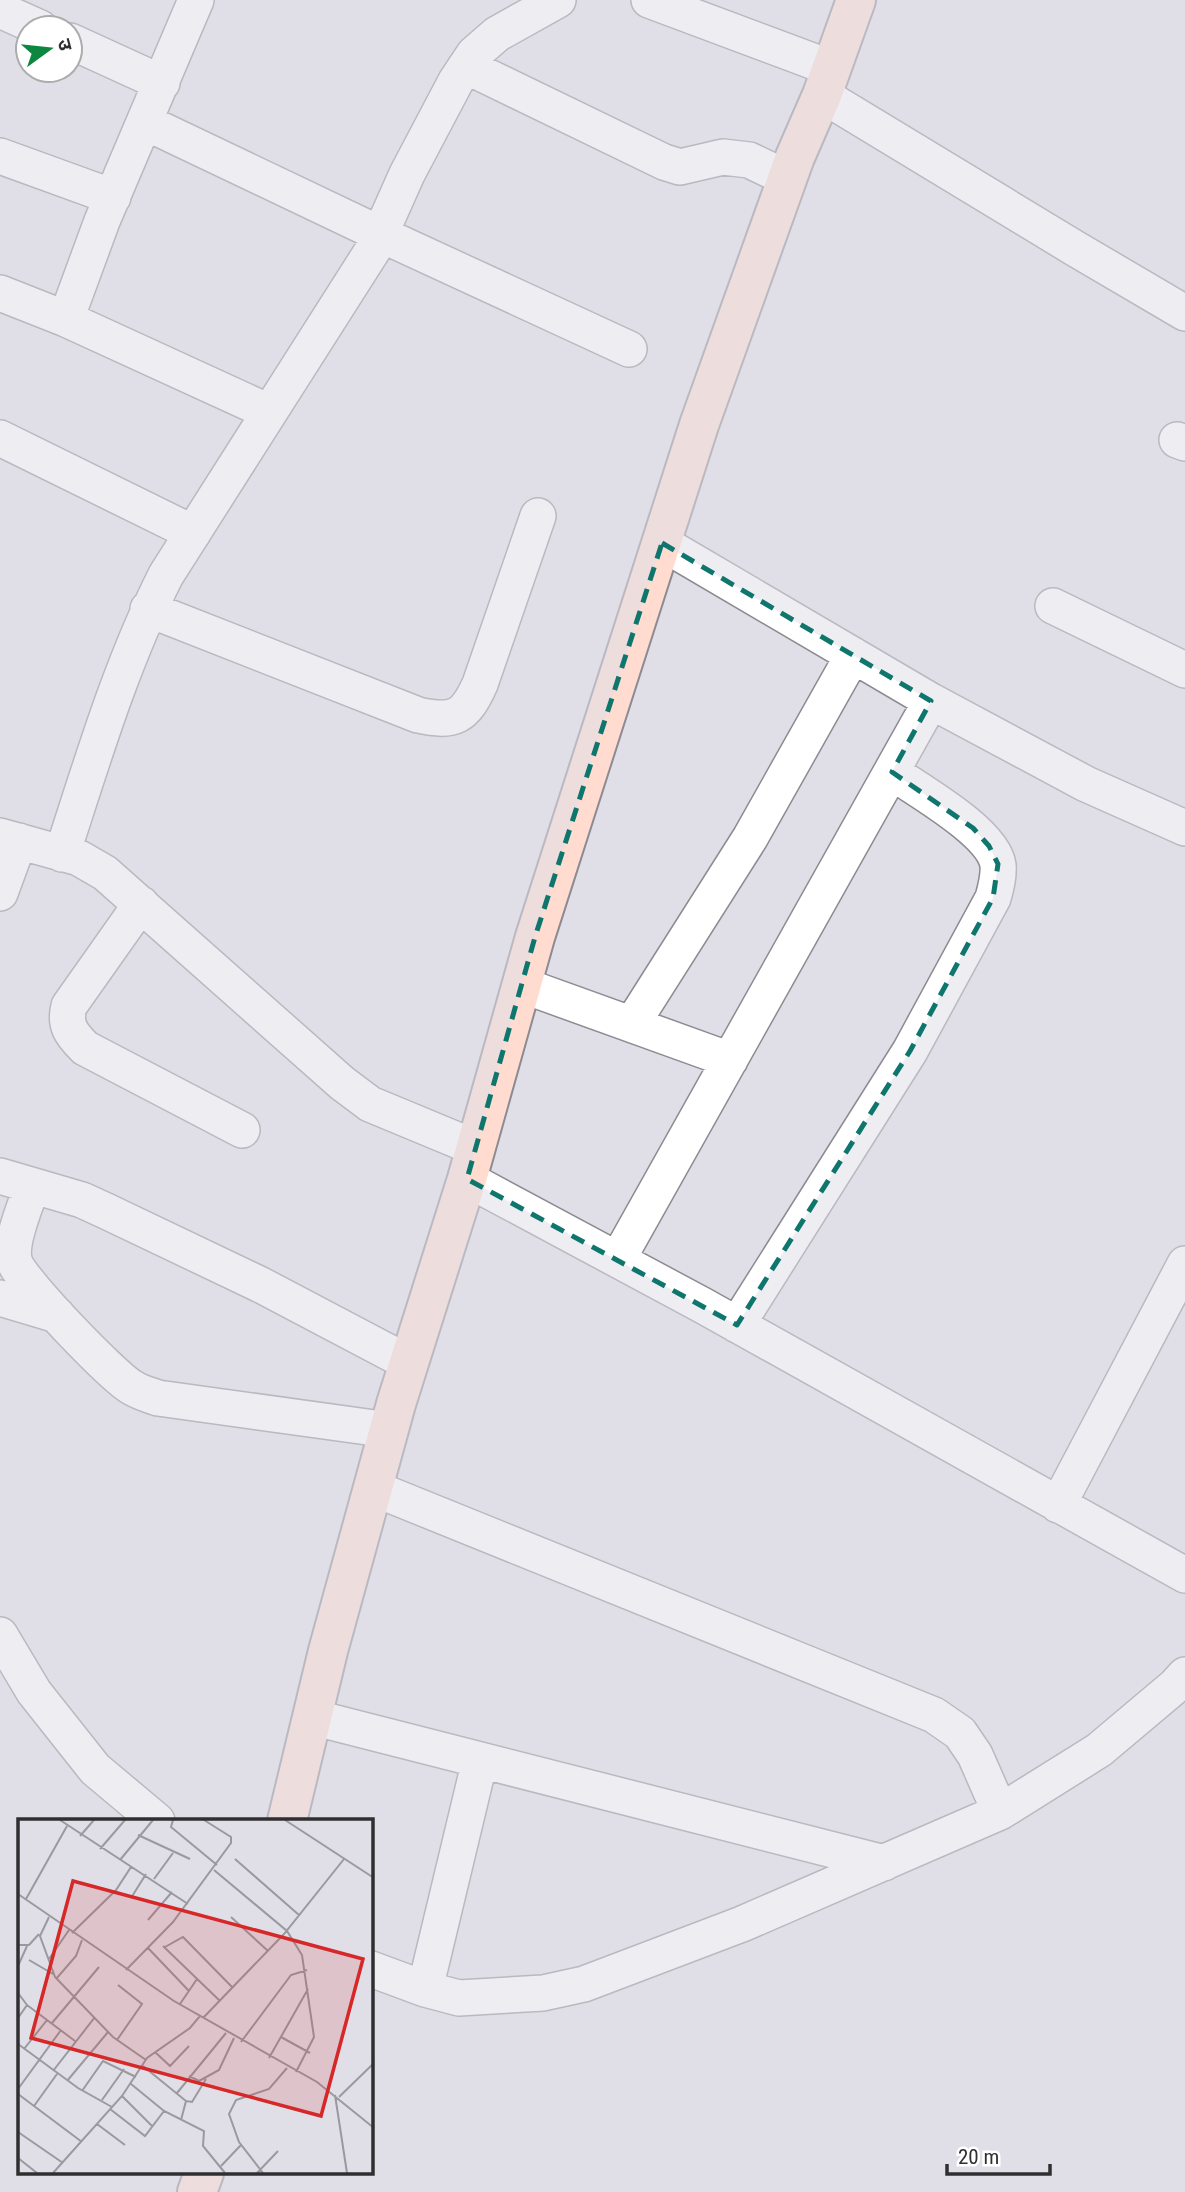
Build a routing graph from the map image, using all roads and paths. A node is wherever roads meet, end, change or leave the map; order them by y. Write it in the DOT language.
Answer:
graph roads {
  1 [pos="196,0"];
  2 [pos="506,0"];
  3 [pos="558,0"];
  4 [pos="649,0"];
  5 [pos="856,0"];
  6 [pos="497,34"];
  7 [pos="84,47"];
  8 [pos="466,66"];
  9 [pos="827,81"];
  10 [pos="162,83"];
  11 [pos="145,122"];
  12 [pos="0,156"];
  13 [pos="787,177"];
  14 [pos="113,197"];
  15 [pos="380,234"];
  16 [pos="0,293"];
  17 [pos="1185,313"];
  18 [pos="66,319"];
  19 [pos="629,349"];
  20 [pos="269,412"];
  21 [pos="0,438"];
  22 [pos="538,516"];
  23 [pos="193,533"];
  24 [pos="662,542"];
  25 [pos="1053,606"];
  26 [pos="148,610"];
  27 [pos="853,655"];
  28 [pos="1185,670"];
  29 [pos="931,701"];
  30 [pos="892,772"];
  31 [pos="1185,828"];
  32 [pos="9,839"];
  33 [pos="62,854"];
  34 [pos="0,892"];
  35 [pos="141,904"];
  36 [pos="522,985"];
  37 [pos="632,1024"];
  38 [pos="730,1060"];
  39 [pos="242,1130"];
  40 [pos="471,1163"];
  41 [pos="16,1181"];
  42 [pos="618,1259"];
  43 [pos="1185,1264"];
  44 [pos="0,1298"];
  45 [pos="57,1315"];
  46 [pos="737,1325"];
  47 [pos="409,1363"];
  48 [pos="388,1430"];
  49 [pos="373,1488"];
  50 [pos="1058,1505"];
  51 [pos="1185,1575"];
  52 [pos="0,1635"];
  53 [pos="1185,1675"];
  54 [pos="312,1717"];
  55 [pos="481,1760"];
  56 [pos="1000,1812"];
  57 [pos="155,1819"];
  58 [pos="287,1819"];
  59 [pos="884,1863"];
  60 [pos="373,1970"];
  61 [pos="425,1989"];
  62 [pos="204,2174"];
  63 [pos="197,2192"];
  1 -- 10 [label="street"];
  2 -- 6 [label="street"];
  3 -- 6 [label="street"];
  4 -- 9 [label="street"];
  5 -- 9 [label="street"];
  6 -- 8 [label="street"];
  7 -- 10 [label="street"];
  8 -- 13 [label="street"];
  8 -- 15 [label="street"];
  9 -- 13 [label="street"];
  9 -- 17 [label="street"];
  10 -- 11 [label="street"];
  11 -- 14 [label="street"];
  11 -- 15 [label="street"];
  12 -- 14 [label="street"];
  13 -- 24 [label="street"];
  14 -- 18 [label="street"];
  15 -- 19 [label="street"];
  15 -- 20 [label="street"];
  16 -- 18 [label="street"];
  18 -- 20 [label="street"];
  20 -- 23 [label="street"];
  21 -- 23 [label="street"];
  22 -- 26 [label="street"];
  23 -- 26 [label="street"];
  24 -- 27 [label="street"];
  24 -- 36 [label="street"];
  25 -- 28 [label="street"];
  26 -- 33 [label="street"];
  27 -- 29 [label="street"];
  27 -- 37 [label="street"];
  29 -- 30 [label="street"];
  29 -- 31 [label="street"];
  30 -- 38 [label="street"];
  30 -- 46 [label="street"];
  32 -- 33 [label="street"];
  32 -- 34 [label="street"];
  33 -- 35 [label="street"];
  35 -- 39 [label="street"];
  35 -- 40 [label="street"];
  36 -- 37 [label="street"];
  36 -- 40 [label="street"];
  37 -- 38 [label="street"];
  38 -- 42 [label="street"];
  40 -- 42 [label="street"];
  40 -- 47 [label="street"];
  41 -- 45 [label="street"];
  41 -- 47 [label="street"];
  42 -- 46 [label="street"];
  43 -- 50 [label="street"];
  44 -- 45 [label="street"];
  45 -- 48 [label="street"];
  46 -- 50 [label="street"];
  47 -- 48 [label="street"];
  48 -- 49 [label="street"];
  49 -- 54 [label="street"];
  49 -- 56 [label="street"];
  50 -- 51 [label="street"];
  52 -- 57 [label="street"];
  53 -- 56 [label="street"];
  54 -- 55 [label="street"];
  54 -- 58 [label="street"];
  55 -- 59 [label="street"];
  55 -- 61 [label="street"];
  56 -- 59 [label="street"];
  59 -- 61 [label="street"];
  60 -- 61 [label="street"];
  62 -- 63 [label="street"];
}
